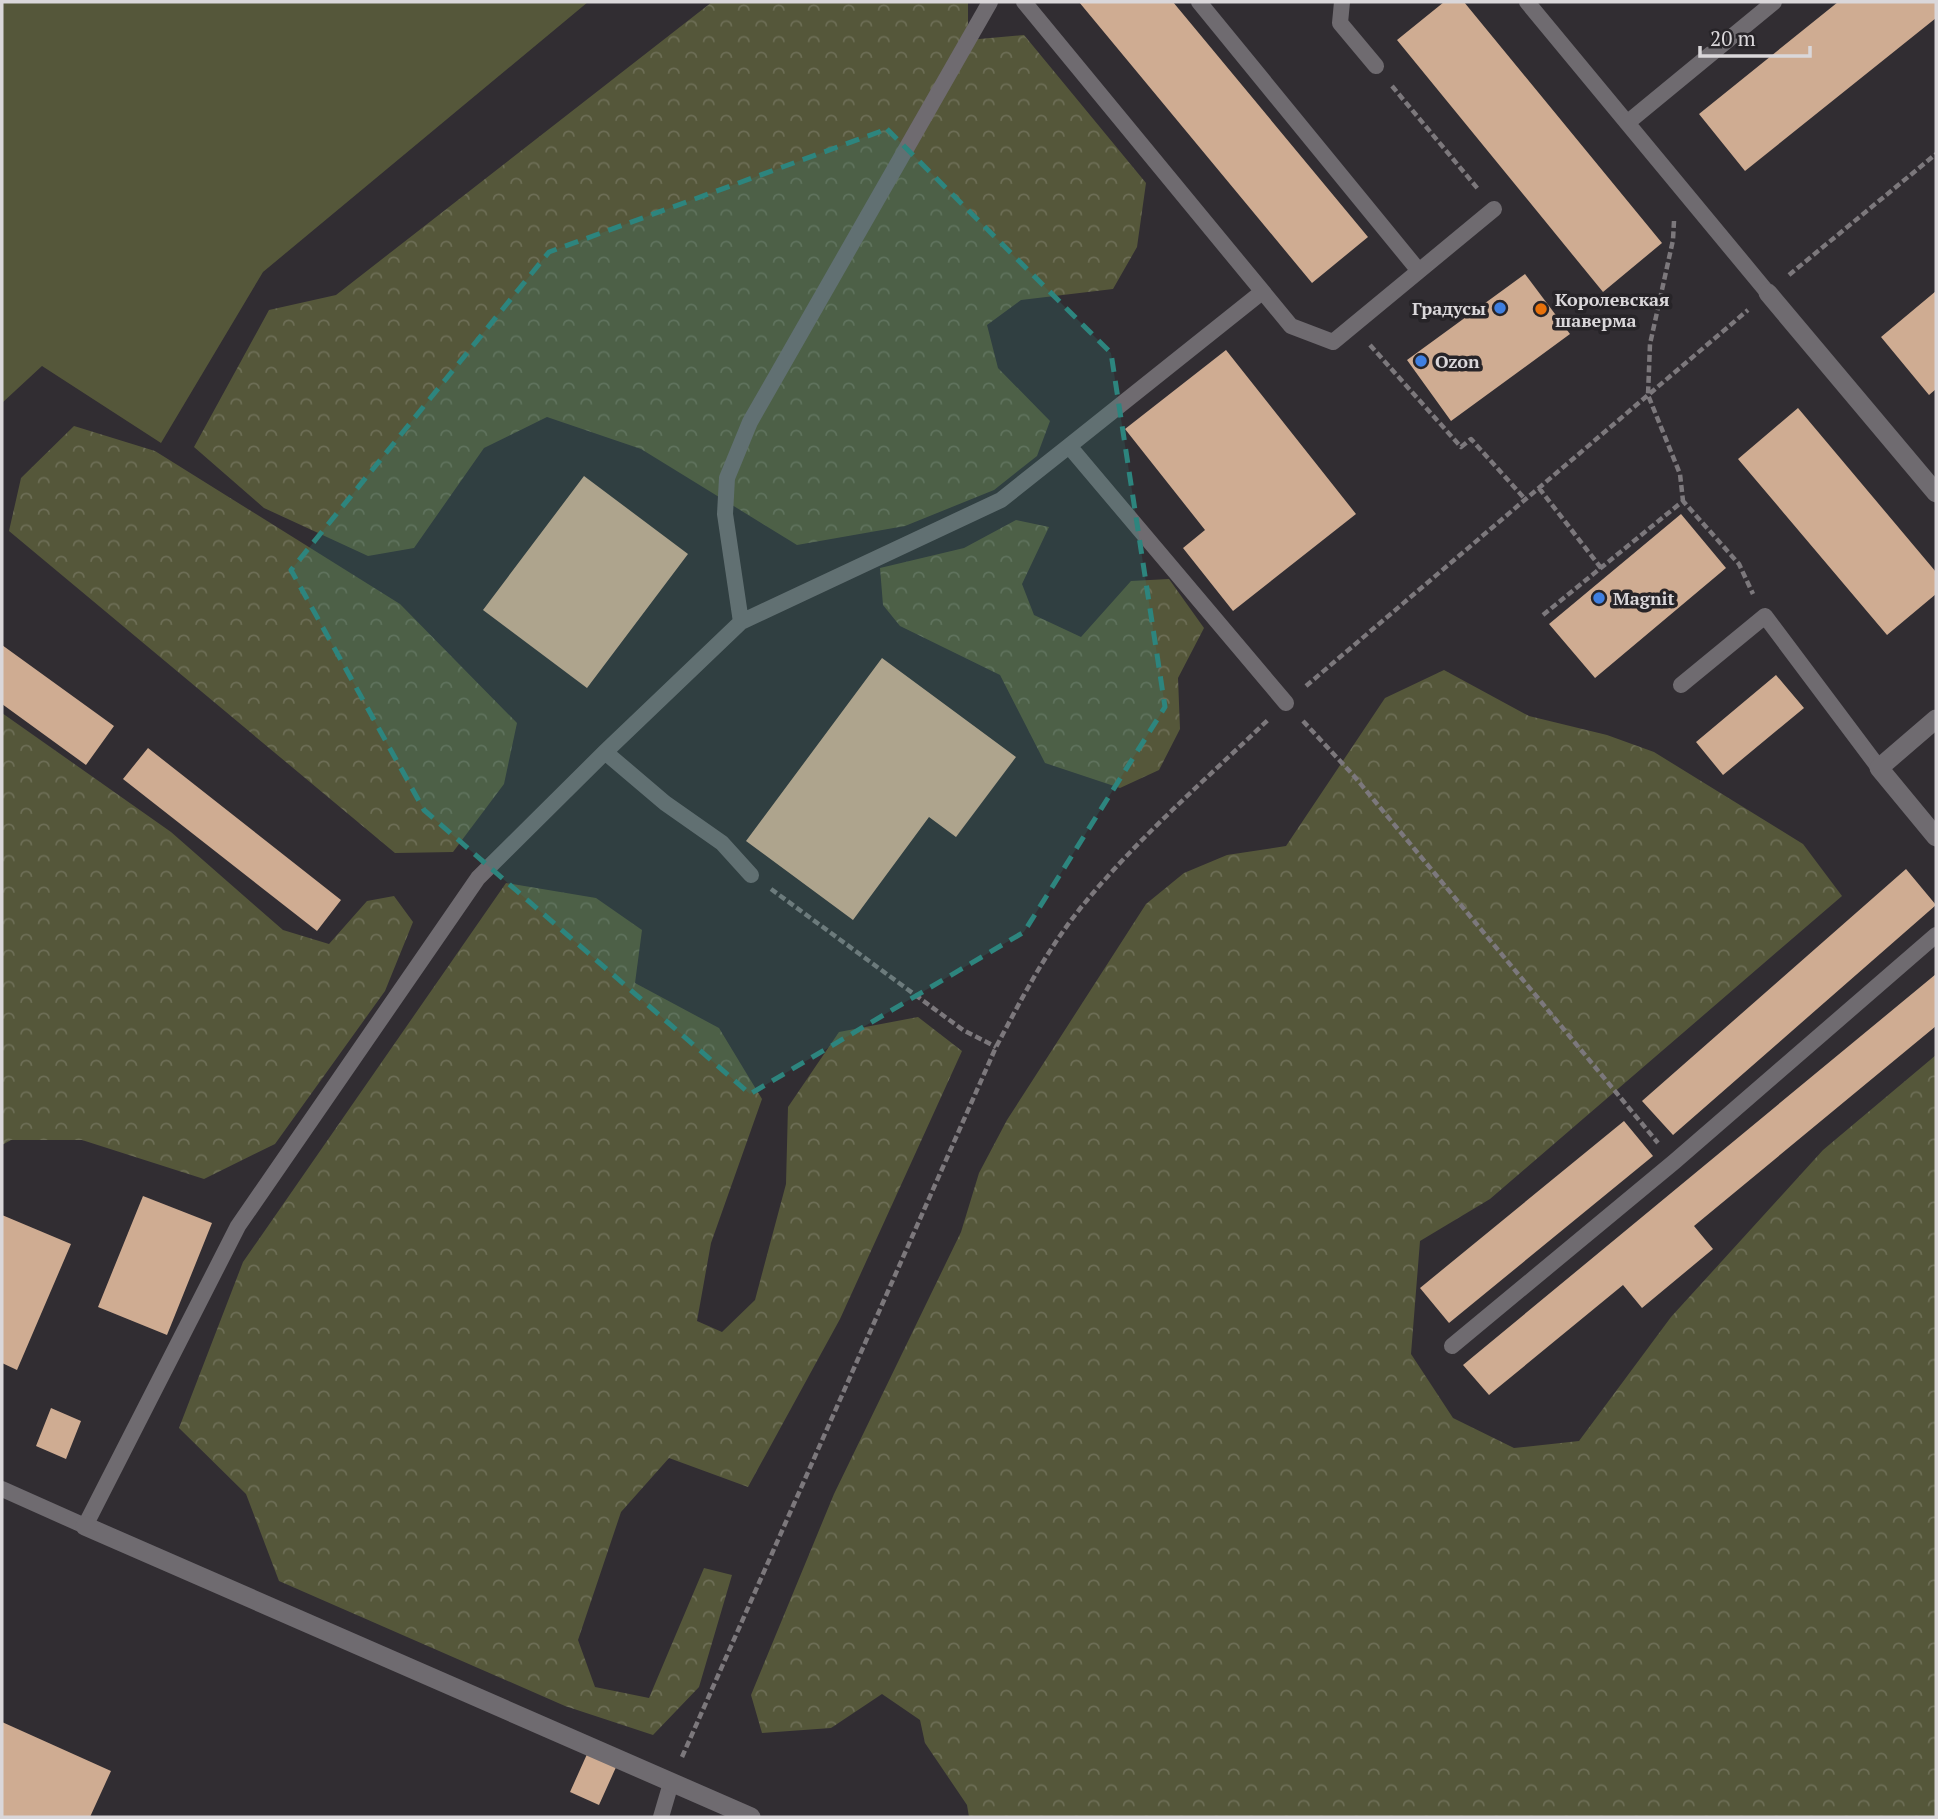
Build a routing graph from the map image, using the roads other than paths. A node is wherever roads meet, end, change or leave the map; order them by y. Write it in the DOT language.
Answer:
graph roads {
  1 [pos="990,2"];
  2 [pos="1024,2"];
  3 [pos="1199,2"];
  4 [pos="1342,2"];
  5 [pos="1527,2"];
  6 [pos="1774,2"];
  7 [pos="1376,66"];
  8 [pos="1628,124"];
  9 [pos="1494,209"];
  10 [pos="1419,271"];
  11 [pos="1262,292"];
  12 [pos="1768,293"];
  13 [pos="1069,446"];
  14 [pos="1936,493"];
  15 [pos="741,622"];
  16 [pos="1681,685"];
  17 [pos="1286,703"];
  18 [pos="1936,719"];
  19 [pos="605,752"];
  20 [pos="1879,768"];
  21 [pos="1936,837"];
  22 [pos="751,875"];
  23 [pos="1936,935"];
  24 [pos="1452,1346"];
  25 [pos="2,1489"];
  26 [pos="85,1526"];
  27 [pos="671,1783"];
  28 [pos="661,1817"];
  29 [pos="751,1817"];
  1 -- 15 [label="lane"];
  2 -- 11 [label="lane"];
  3 -- 10 [label="lane"];
  4 -- 7 [label="lane"];
  5 -- 8 [label="lane"];
  6 -- 8 [label="lane"];
  8 -- 12 [label="lane"];
  9 -- 10 [label="lane"];
  10 -- 11 [label="lane"];
  11 -- 13 [label="lane"];
  12 -- 14 [label="street"];
  13 -- 15 [label="lane"];
  13 -- 17 [label="lane"];
  15 -- 19 [label="lane"];
  16 -- 20 [label="lane"];
  18 -- 20 [label="street"];
  19 -- 22 [label="lane"];
  19 -- 26 [label="lane"];
  20 -- 21 [label="street"];
  23 -- 24 [label="lane"];
  25 -- 26 [label="lane"];
  26 -- 27 [label="street"];
  27 -- 28 [label="lane"];
  27 -- 29 [label="street"];
}
